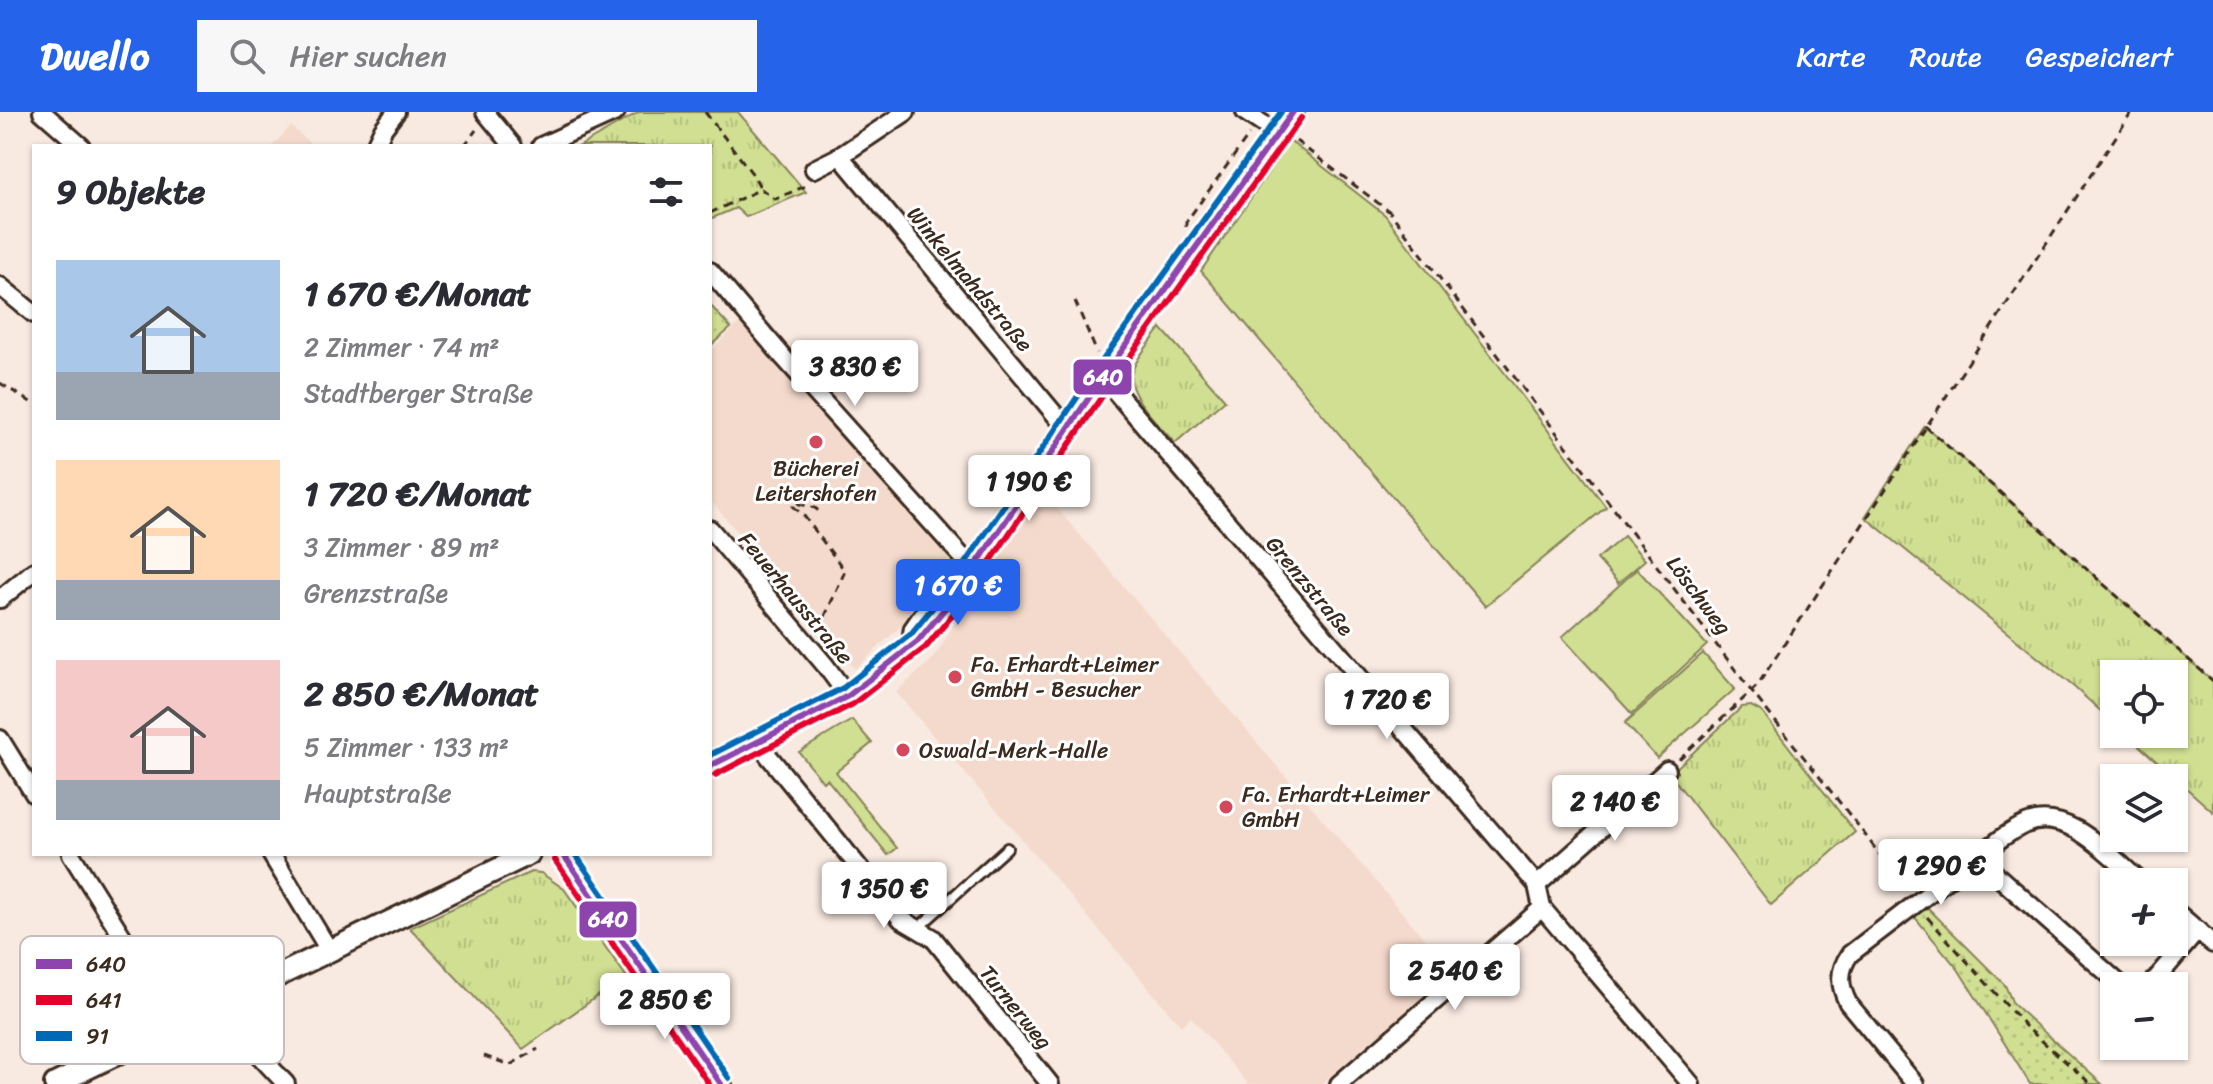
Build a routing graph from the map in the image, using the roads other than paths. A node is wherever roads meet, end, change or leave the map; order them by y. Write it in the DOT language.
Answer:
graph roads {
  1 [pos="42,112"];
  2 [pos="396,112"];
  3 [pos="485,112"];
  4 [pos="616,112"];
  5 [pos="906,112"];
  6 [pos="1245,112"];
  7 [pos="1293,112"];
  8 [pos="1278,134"];
  9 [pos="79,144"];
  10 [pos="376,144"];
  11 [pos="511,144"];
  12 [pos="545,144"];
  13 [pos="840,156"];
  14 [pos="814,169"];
  15 [pos="712,273"];
  16 [pos="0,286"];
  17 [pos="32,312"];
  18 [pos="1108,371"];
  19 [pos="1067,429"];
  20 [pos="712,531"];
  21 [pos="973,569"];
  22 [pos="32,573"];
  23 [pos="0,599"];
  24 [pos="848,696"];
  25 [pos="0,739"];
  26 [pos="758,743"];
  27 [pos="712,765"];
  28 [pos="1667,770"];
  29 [pos="32,791"];
  30 [pos="1007,848"];
  31 [pos="72,856"];
  32 [pos="272,856"];
  33 [pos="525,856"];
  34 [pos="564,856"];
  35 [pos="1976,857"];
  36 [pos="2124,868"];
  37 [pos="1537,885"];
  38 [pos="1542,908"];
  39 [pos="2188,922"];
  40 [pos="917,929"];
  41 [pos="2198,930"];
  42 [pos="122,936"];
  43 [pos="2213,944"];
  44 [pos="329,950"];
  45 [pos="284,972"];
  46 [pos="2106,972"];
  47 [pos="2162,972"];
  48 [pos="96,1064"];
  49 [pos="267,1064"];
  50 [pos="55,1084"];
  51 [pos="286,1084"];
  52 [pos="721,1084"];
  53 [pos="1050,1084"];
  54 [pos="1339,1084"];
  55 [pos="1691,1084"];
  56 [pos="1915,1084"];
  1 -- 9 [label="street"];
  2 -- 10 [label="street"];
  3 -- 11 [label="street"];
  4 -- 12 [label="street"];
  5 -- 13 [label="street"];
  6 -- 8 [label="street"];
  7 -- 8 [label="street"];
  8 -- 18 [label="street"];
  13 -- 14 [label="street"];
  13 -- 19 [label="street, Winkelmahdstraße"];
  15 -- 21 [label="street"];
  16 -- 17 [label="street"];
  18 -- 19 [label="street"];
  18 -- 37 [label="street, Grenzstraße"];
  19 -- 21 [label="street"];
  20 -- 24 [label="street, Feuerhausstraße"];
  21 -- 24 [label="street"];
  22 -- 23 [label="street"];
  24 -- 26 [label="street"];
  25 -- 29 [label="street"];
  26 -- 27 [label="street"];
  26 -- 40 [label="street, Turnerweg"];
  28 -- 37 [label="street"];
  30 -- 40 [label="lane"];
  31 -- 42 [label="street"];
  32 -- 44 [label="street"];
  33 -- 44 [label="street"];
  34 -- 52 [label="street"];
  35 -- 36 [label="street"];
  35 -- 46 [label="street"];
  35 -- 56 [label="street"];
  37 -- 38 [label="street, Grenzstraße"];
  38 -- 54 [label="street"];
  38 -- 55 [label="street, Grenzstraße"];
  39 -- 41 [label="street"];
  40 -- 53 [label="street, Turnerweg"];
  41 -- 43 [label="street"];
  41 -- 47 [label="street"];
  44 -- 45 [label="street"];
  48 -- 50 [label="street"];
  49 -- 51 [label="street"];
}
